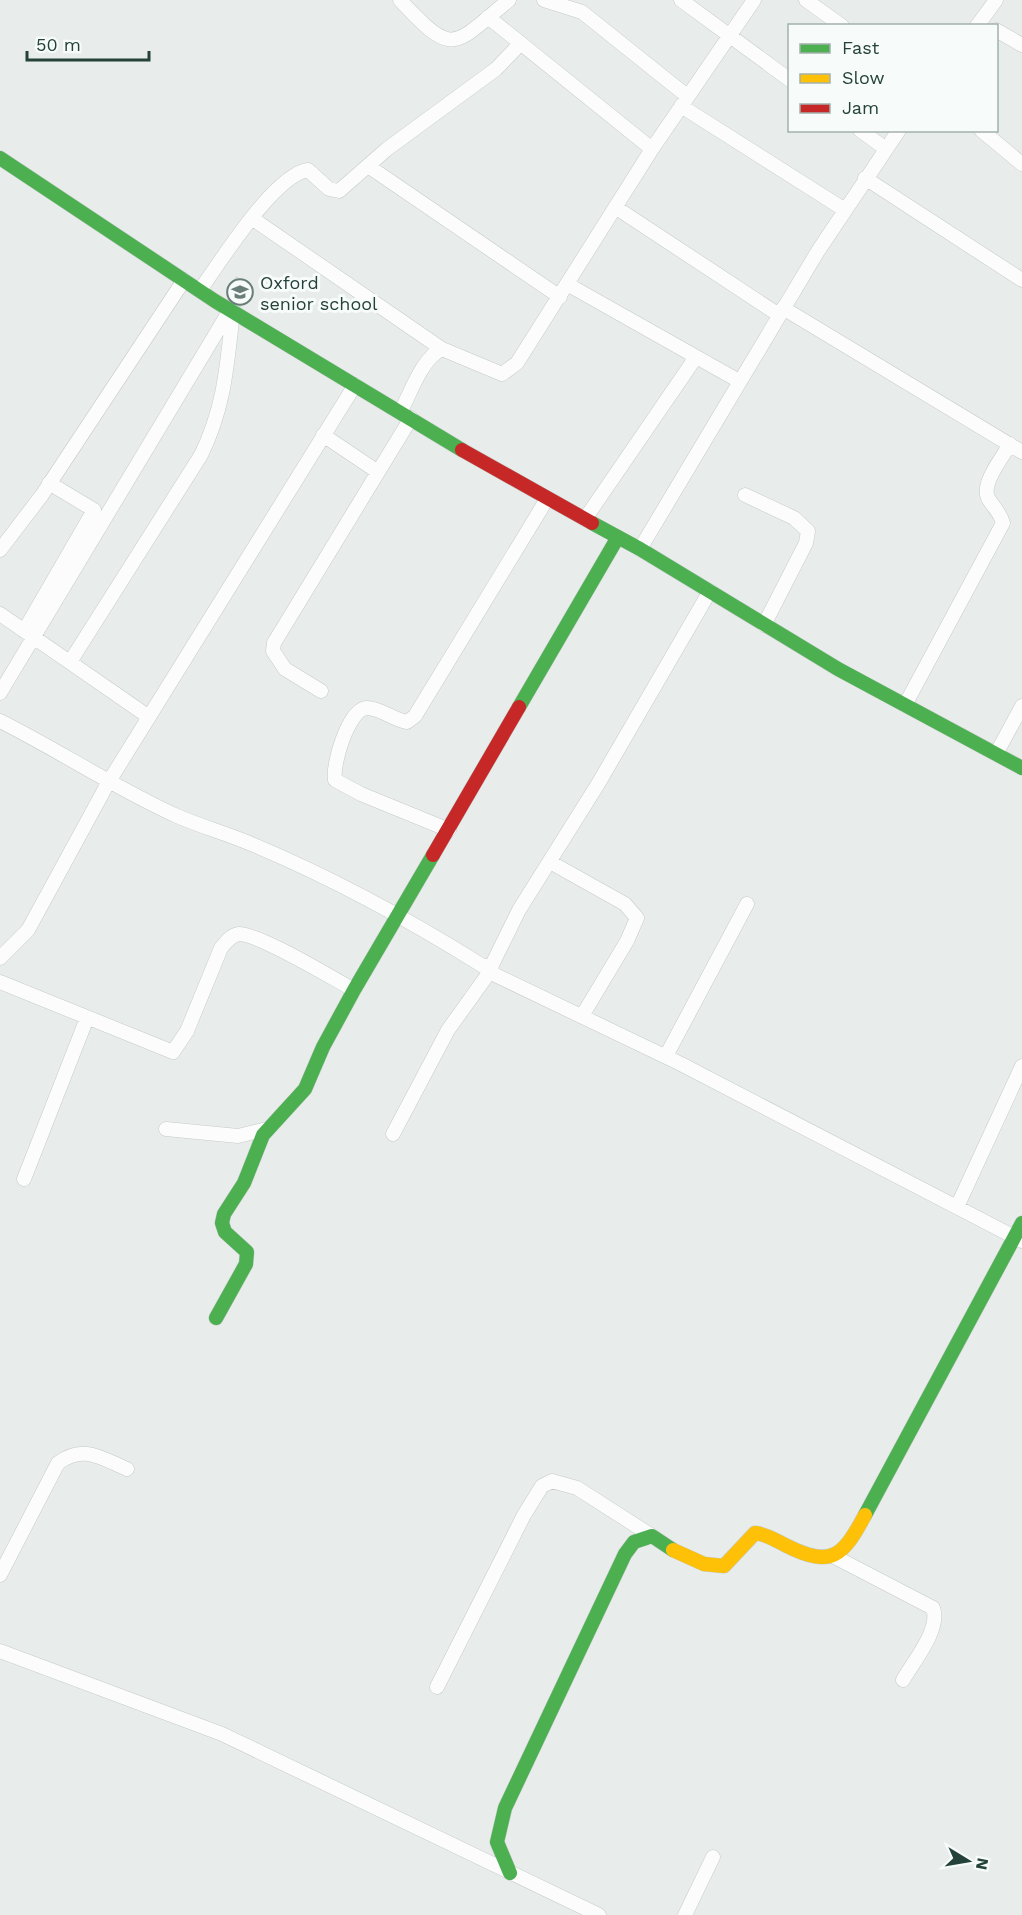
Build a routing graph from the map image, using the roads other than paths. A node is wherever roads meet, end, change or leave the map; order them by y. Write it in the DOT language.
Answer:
graph roads {
  1 [pos="400,0"];
  2 [pos="508,0"];
  3 [pos="544,0"];
  4 [pos="681,0"];
  5 [pos="754,0"];
  6 [pos="806,0"];
  7 [pos="996,0"];
  8 [pos="488,17"];
  9 [pos="839,24"];
  10 [pos="982,24"];
  11 [pos="998,31"];
  12 [pos="729,37"];
  13 [pos="521,43"];
  14 [pos="1022,45"];
  15 [pos="788,79"];
  16 [pos="684,101"];
  17 [pos="863,132"];
  18 [pos="898,132"];
  19 [pos="983,132"];
  20 [pos="652,149"];
  21 [pos="886,149"];
  22 [pos="1,160"];
  23 [pos="1022,164"];
  24 [pos="368,166"];
  25 [pos="865,178"];
  26 [pos="615,207"];
  27 [pos="844,210"];
  28 [pos="253,219"];
  29 [pos="184,280"];
  30 [pos="1022,280"];
  31 [pos="567,284"];
  32 [pos="200,290"];
  33 [pos="560,297"];
  34 [pos="232,311"];
  35 [pos="781,312"];
  36 [pos="442,348"];
  37 [pos="696,357"];
  38 [pos="739,381"];
  39 [pos="354,385"];
  40 [pos="406,415"];
  41 [pos="323,435"];
  42 [pos="1016,448"];
  43 [pos="378,472"];
  44 [pos="49,483"];
  45 [pos="745,495"];
  46 [pos="547,499"];
  47 [pos="585,519"];
  48 [pos="618,537"];
  49 [pos="640,549"];
  50 [pos="0,550"];
  51 [pos="710,591"];
  52 [pos="0,614"];
  53 [pos="764,625"];
  54 [pos="29,635"];
  55 [pos="70,663"];
  56 [pos="321,691"];
  57 [pos="0,693"];
  58 [pos="905,705"];
  59 [pos="1022,706"];
  60 [pos="149,717"];
  61 [pos="0,721"];
  62 [pos="996,754"];
  63 [pos="1022,768"];
  64 [pos="108,783"];
  65 [pos="449,830"];
  66 [pos="550,862"];
  67 [pos="747,904"];
  68 [pos="399,914"];
  69 [pos="0,958"];
  70 [pos="490,969"];
  71 [pos="0,982"];
  72 [pos="354,990"];
  73 [pos="582,1016"];
  74 [pos="87,1018"];
  75 [pos="666,1056"];
  76 [pos="1022,1066"];
  77 [pos="166,1129"];
  78 [pos="267,1130"];
  79 [pos="393,1134"];
  80 [pos="24,1179"];
  81 [pos="957,1207"];
  82 [pos="1022,1223"];
  83 [pos="1018,1239"];
  84 [pos="216,1318"];
  85 [pos="127,1469"];
  86 [pos="652,1536"];
  87 [pos="833,1556"];
  88 [pos="0,1575"];
  89 [pos="0,1651"];
  90 [pos="903,1680"];
  91 [pos="437,1687"];
  92 [pos="713,1857"];
  93 [pos="510,1873"];
  94 [pos="599,1915"];
  95 [pos="685,1915"];
  1 -- 8 [label="street"];
  2 -- 8 [label="street"];
  3 -- 16 [label="street"];
  4 -- 12 [label="street"];
  5 -- 12 [label="street"];
  6 -- 9 [label="street"];
  7 -- 10 [label="street"];
  8 -- 13 [label="street"];
  11 -- 14 [label="street"];
  12 -- 15 [label="street"];
  12 -- 16 [label="street"];
  13 -- 20 [label="street"];
  13 -- 24 [label="street"];
  16 -- 20 [label="street"];
  16 -- 27 [label="street"];
  17 -- 21 [label="street"];
  18 -- 21 [label="street"];
  19 -- 23 [label="street"];
  20 -- 26 [label="street"];
  21 -- 25 [label="street"];
  22 -- 29 [label="street"];
  24 -- 28 [label="street"];
  24 -- 33 [label="street"];
  25 -- 27 [label="street"];
  25 -- 30 [label="street"];
  26 -- 31 [label="street"];
  26 -- 35 [label="street"];
  27 -- 35 [label="street"];
  28 -- 32 [label="street"];
  28 -- 36 [label="street"];
  29 -- 32 [label="street"];
  29 -- 44 [label="street"];
  31 -- 33 [label="street"];
  31 -- 37 [label="street"];
  32 -- 34 [label="street"];
  33 -- 36 [label="street"];
  34 -- 39 [label="street"];
  34 -- 54 [label="street"];
  34 -- 55 [label="street"];
  35 -- 38 [label="street"];
  35 -- 42 [label="street"];
  36 -- 40 [label="street"];
  37 -- 38 [label="street"];
  37 -- 47 [label="street"];
  38 -- 49 [label="street"];
  39 -- 40 [label="street"];
  39 -- 41 [label="street"];
  40 -- 43 [label="street"];
  40 -- 46 [label="street"];
  41 -- 43 [label="street"];
  41 -- 60 [label="street"];
  42 -- 58 [label="street"];
  43 -- 56 [label="street"];
  44 -- 50 [label="street"];
  44 -- 54 [label="street"];
  45 -- 53 [label="street"];
  46 -- 47 [label="street"];
  46 -- 65 [label="street"];
  47 -- 48 [label="street"];
  48 -- 49 [label="street"];
  48 -- 65 [label="street"];
  49 -- 51 [label="street"];
  51 -- 53 [label="street"];
  51 -- 66 [label="street"];
  52 -- 54 [label="street"];
  53 -- 58 [label="street"];
  54 -- 55 [label="street"];
  54 -- 57 [label="street"];
  55 -- 60 [label="street"];
  58 -- 62 [label="street"];
  59 -- 62 [label="street"];
  60 -- 64 [label="street"];
  61 -- 64 [label="street"];
  62 -- 63 [label="street"];
  64 -- 68 [label="street"];
  64 -- 69 [label="street"];
  65 -- 68 [label="street"];
  66 -- 70 [label="street"];
  66 -- 73 [label="street"];
  67 -- 75 [label="street"];
  68 -- 70 [label="street"];
  68 -- 72 [label="street"];
  70 -- 73 [label="street"];
  70 -- 79 [label="street"];
  71 -- 74 [label="street"];
  72 -- 74 [label="street"];
  72 -- 78 [label="street"];
  73 -- 75 [label="street"];
  74 -- 80 [label="street"];
  75 -- 81 [label="street"];
  76 -- 81 [label="street"];
  77 -- 78 [label="street"];
  78 -- 84 [label="street"];
  81 -- 83 [label="street"];
  82 -- 83 [label="street"];
  83 -- 87 [label="street"];
  85 -- 88 [label="street"];
  86 -- 87 [label="street"];
  86 -- 91 [label="street"];
  86 -- 93 [label="street"];
  87 -- 90 [label="street"];
  89 -- 93 [label="street"];
  92 -- 95 [label="street"];
  93 -- 94 [label="street"];
}
